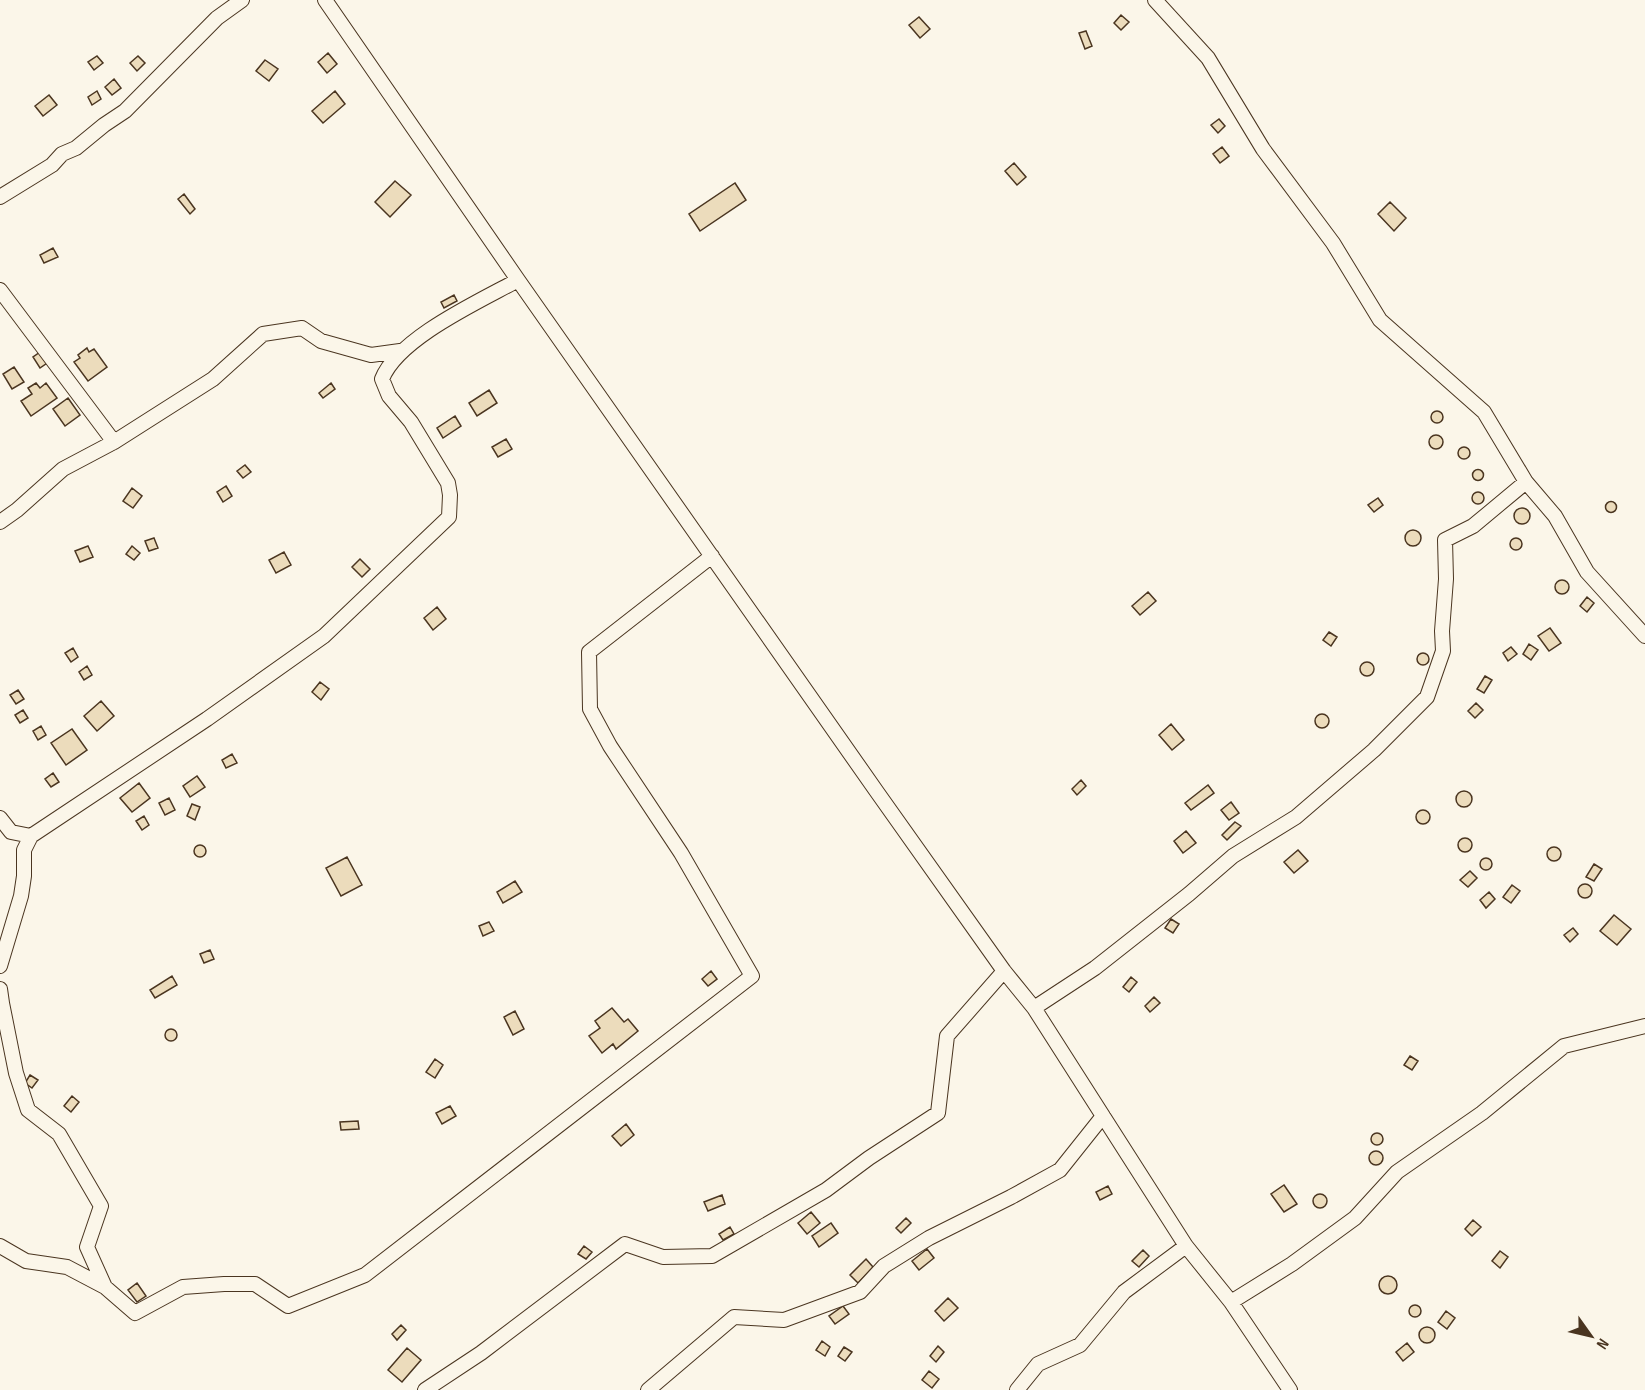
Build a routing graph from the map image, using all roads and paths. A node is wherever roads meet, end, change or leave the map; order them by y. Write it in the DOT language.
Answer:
graph roads {
  1 [pos="242,0"];
  2 [pos="325,0"];
  3 [pos="1155,0"];
  4 [pos="0,197"];
  5 [pos="518,280"];
  6 [pos="0,290"];
  7 [pos="400,351"];
  8 [pos="114,442"];
  9 [pos="1526,482"];
  10 [pos="0,522"];
  11 [pos="712,556"];
  12 [pos="1645,636"];
  13 [pos="0,818"];
  14 [pos="31,836"];
  15 [pos="0,966"];
  16 [pos="1004,970"];
  17 [pos="1,999"];
  18 [pos="1034,1008"];
  19 [pos="1645,1026"];
  20 [pos="1103,1116"];
  21 [pos="0,1246"];
  22 [pos="1186,1246"];
  23 [pos="105,1287"];
  24 [pos="1231,1302"];
  25 [pos="425,1390"];
  26 [pos="648,1390"];
  27 [pos="1017,1390"];
  28 [pos="1290,1390"];
  1 -- 4 [label="street"];
  2 -- 5 [label="street"];
  3 -- 9 [label="street"];
  5 -- 7 [label="street"];
  5 -- 11 [label="street"];
  6 -- 8 [label="street"];
  7 -- 8 [label="street"];
  7 -- 14 [label="street"];
  8 -- 10 [label="street"];
  9 -- 12 [label="street"];
  9 -- 18 [label="street"];
  11 -- 16 [label="street"];
  11 -- 23 [label="street"];
  13 -- 14 [label="street"];
  14 -- 15 [label="street"];
  16 -- 18 [label="street"];
  16 -- 25 [label="street"];
  17 -- 23 [label="street"];
  18 -- 20 [label="street"];
  19 -- 24 [label="street"];
  20 -- 22 [label="street"];
  20 -- 26 [label="street"];
  21 -- 23 [label="street"];
  22 -- 24 [label="street"];
  22 -- 27 [label="street"];
  24 -- 28 [label="street"];
}
